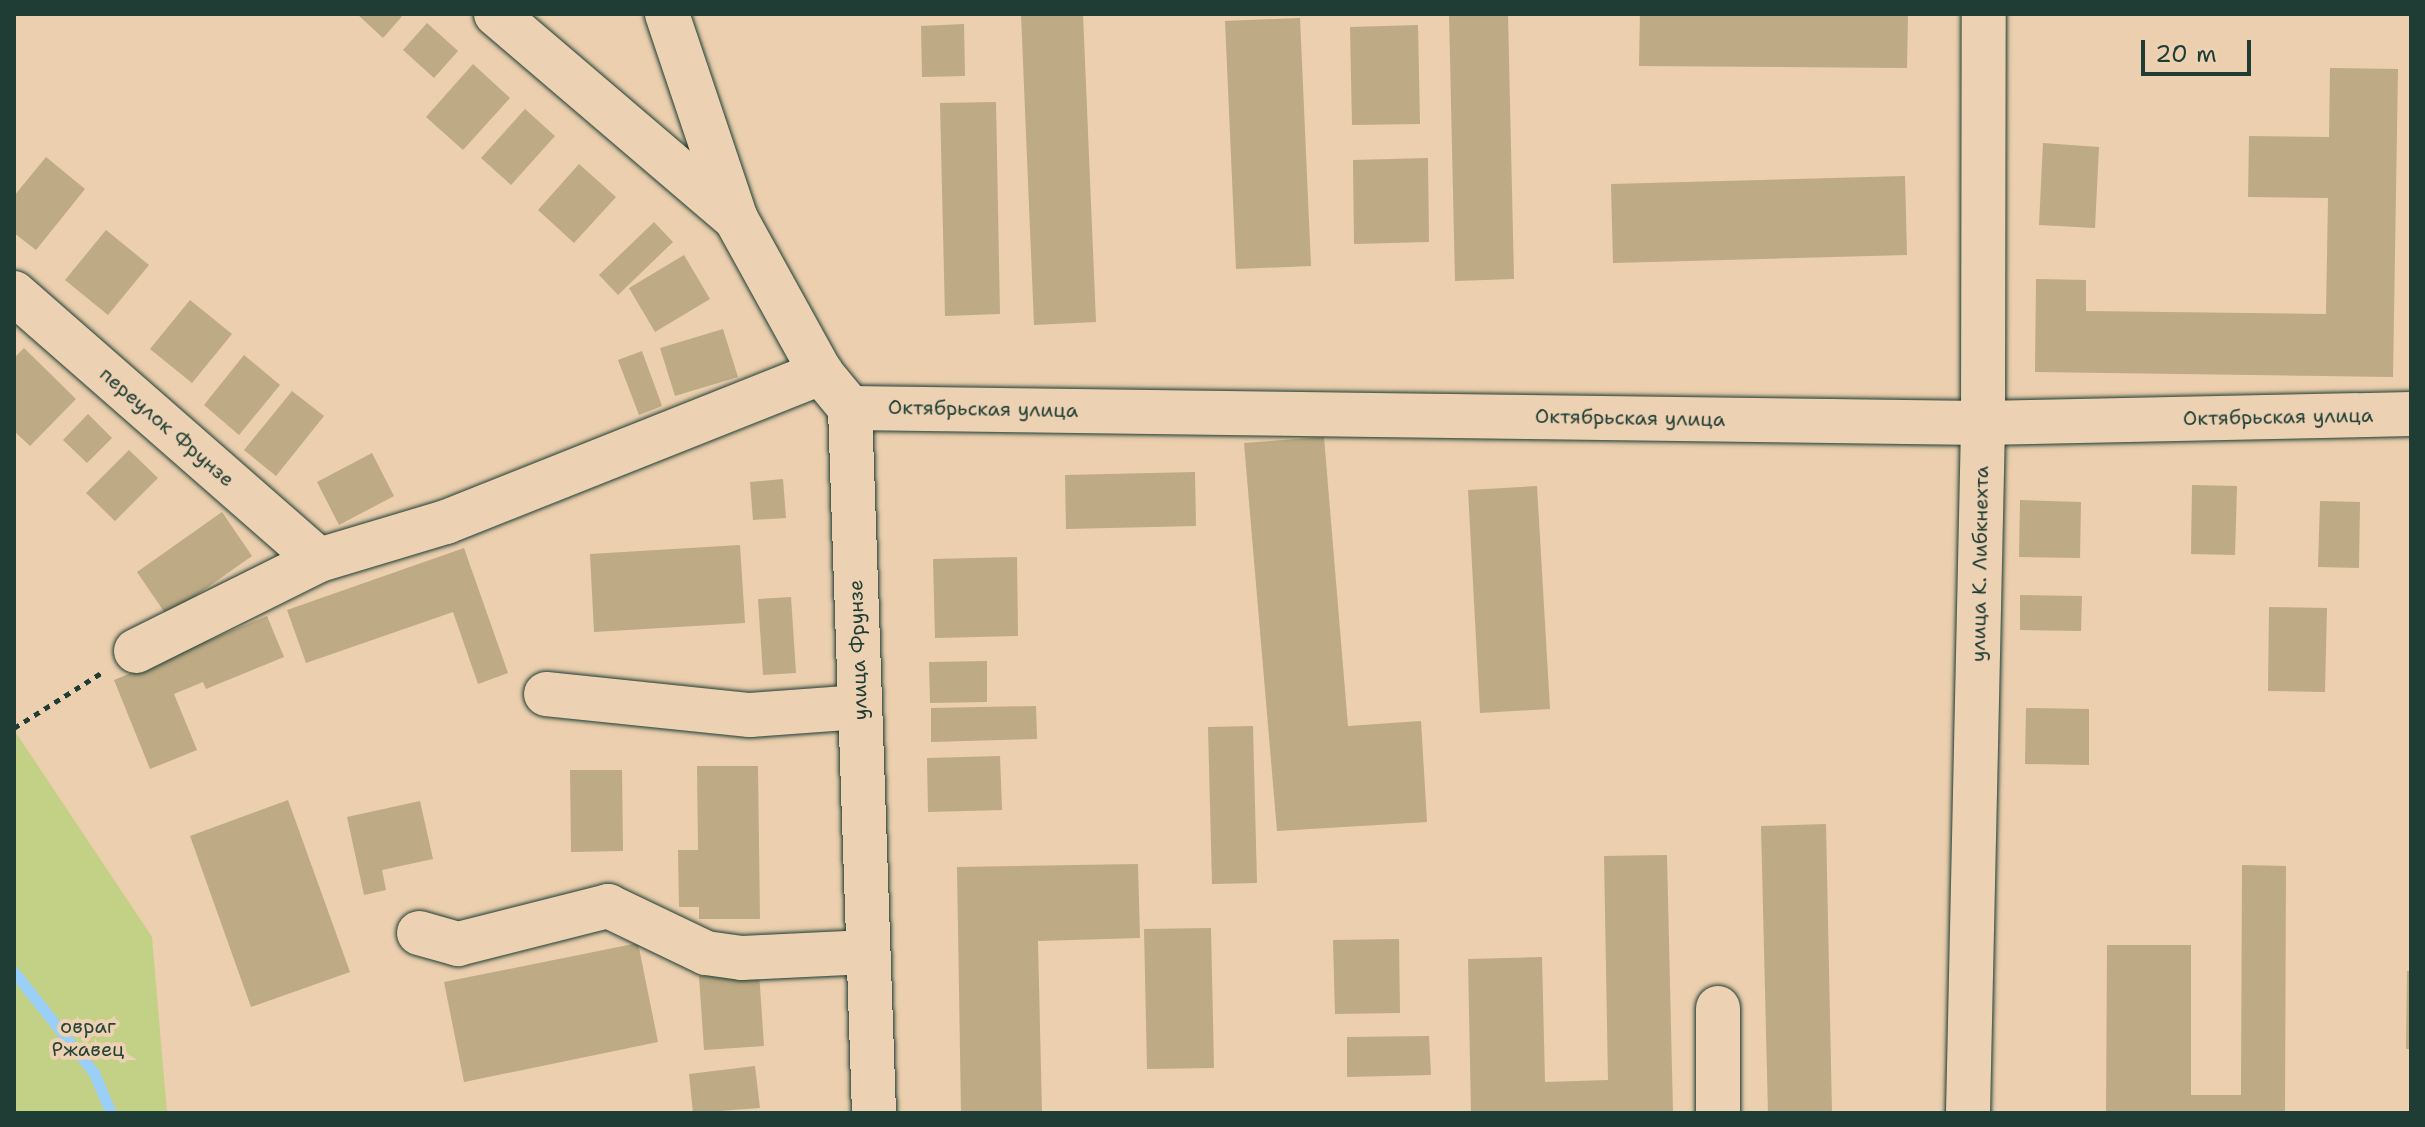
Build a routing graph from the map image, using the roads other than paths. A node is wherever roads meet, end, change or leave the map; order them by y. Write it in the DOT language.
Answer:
graph roads {
  1 [pos="496,14"];
  2 [pos="667,14"];
  3 [pos="1984,14"];
  4 [pos="736,219"];
  5 [pos="14,293"];
  6 [pos="821,373"];
  7 [pos="850,408"];
  8 [pos="2411,414"];
  9 [pos="1983,423"];
  10 [pos="319,560"];
  11 [pos="136,651"];
  12 [pos="546,694"];
  13 [pos="860,707"];
  14 [pos="419,933"];
  15 [pos="868,952"];
  16 [pos="1718,1008"];
  17 [pos="874,1113"];
  18 [pos="1718,1113"];
  19 [pos="1968,1113"];
  1 -- 4 [label="street"];
  2 -- 4 [label="street"];
  3 -- 9 [label="street, улица К. Либкнехта"];
  4 -- 6 [label="street"];
  5 -- 10 [label="street, переулок Фрунзе"];
  6 -- 7 [label="street"];
  6 -- 10 [label="street"];
  7 -- 9 [label="street, Октябрьская улица"];
  7 -- 13 [label="street, улица Фрунзе"];
  8 -- 9 [label="street, Октябрьская улица"];
  9 -- 19 [label="street, улица К. Либкнехта"];
  10 -- 11 [label="street"];
  12 -- 13 [label="street"];
  13 -- 15 [label="street, улица Фрунзе"];
  14 -- 15 [label="street"];
  15 -- 17 [label="street, улица Фрунзе"];
  16 -- 18 [label="street"];
}
